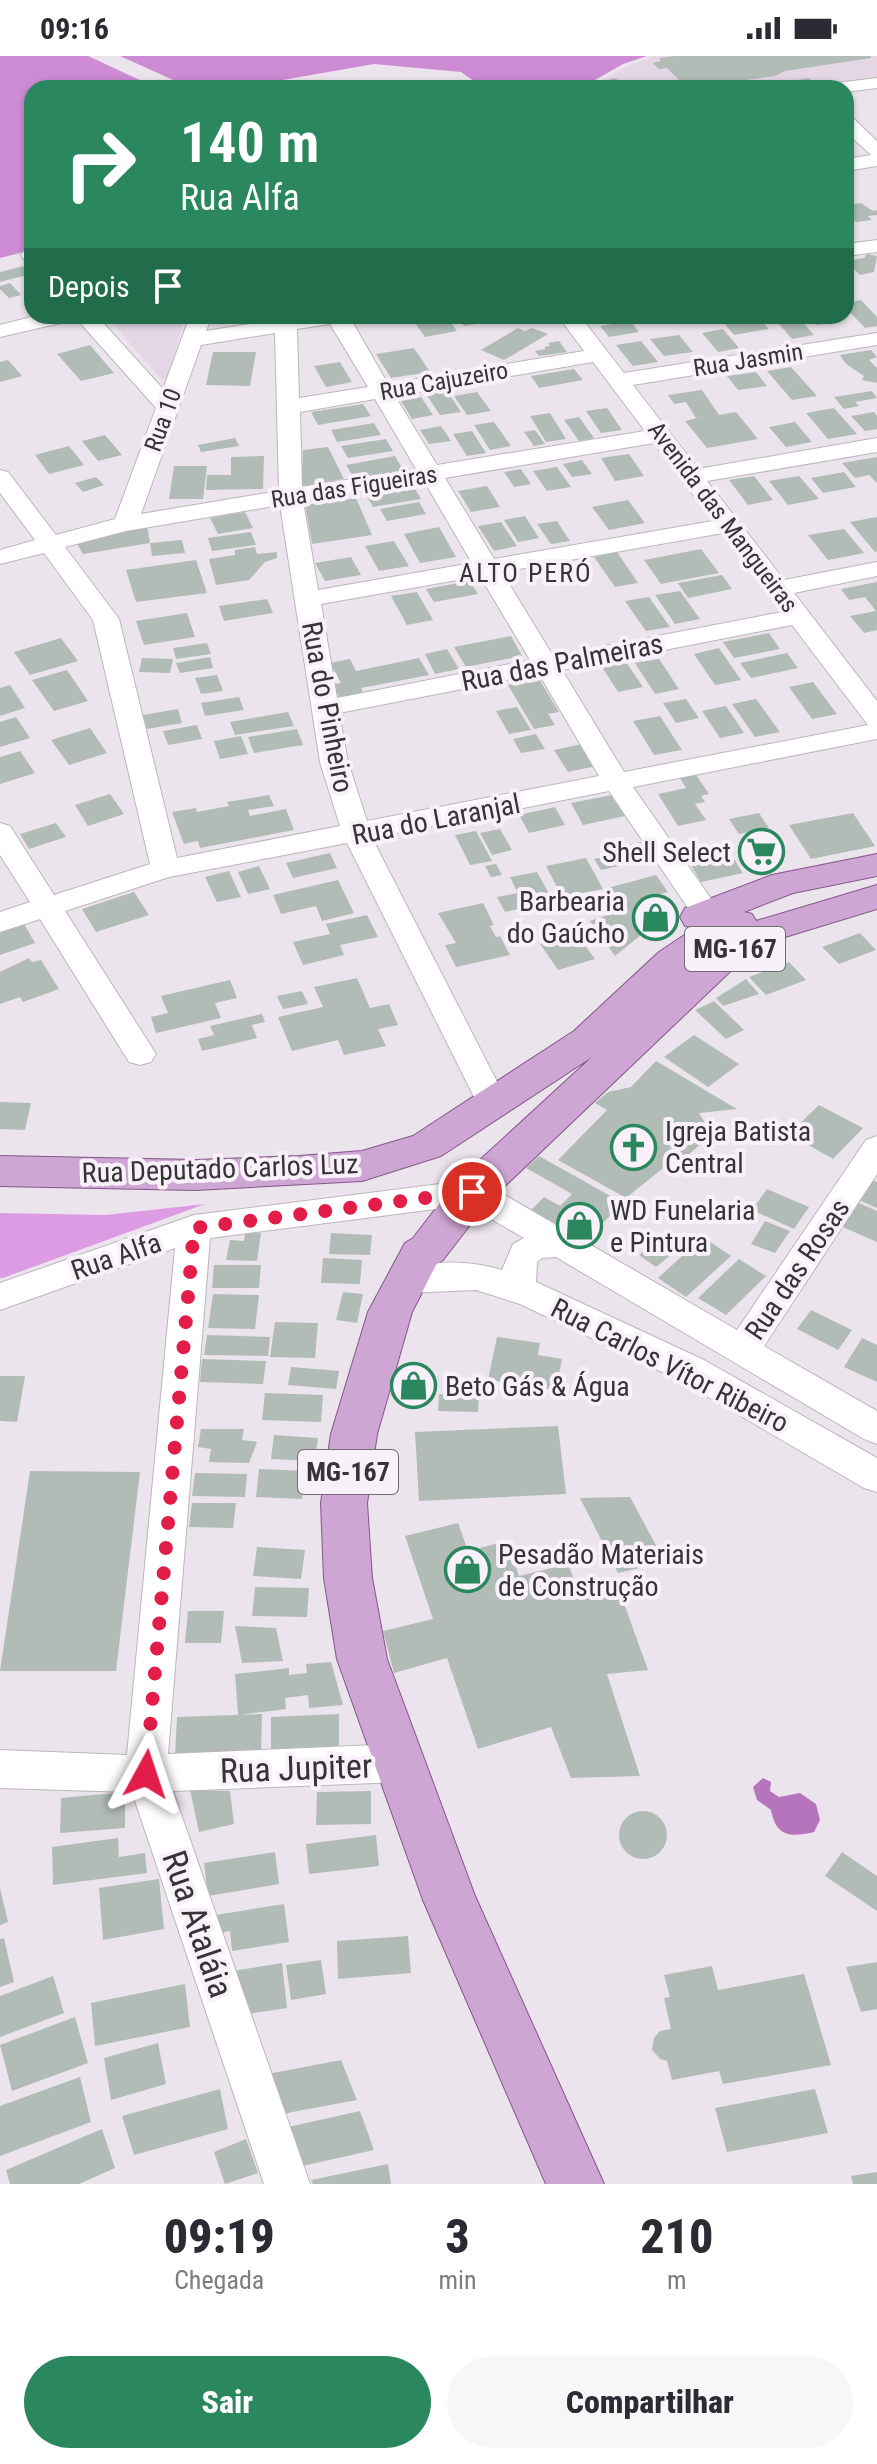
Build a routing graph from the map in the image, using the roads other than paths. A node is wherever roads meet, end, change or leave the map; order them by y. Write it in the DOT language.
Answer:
graph roads {
  1 [pos="877,83"];
  2 [pos="854,86"];
  3 [pos="854,129"];
  4 [pos="877,151"];
  5 [pos="877,160"];
  6 [pos="854,164"];
  7 [pos="877,246"];
  8 [pos="854,249"];
  9 [pos="28,324"];
  10 [pos="92,324"];
  11 [pos="198,324"];
  12 [pos="292,324"];
  13 [pos="342,324"];
  14 [pos="575,324"];
  15 [pos="286,325"];
  16 [pos="0,331"];
  17 [pos="877,339"];
  18 [pos="192,340"];
  19 [pos="599,355"];
  20 [pos="619,381"];
  21 [pos="381,392"];
  22 [pos="288,407"];
  23 [pos="168,408"];
  24 [pos="660,435"];
  25 [pos="877,445"];
  26 [pos="431,475"];
  27 [pos="0,477"];
  28 [pos="692,477"];
  29 [pos="291,498"];
  30 [pos="125,524"];
  31 [pos="729,525"];
  32 [pos="49,544"];
  33 [pos="0,557"];
  34 [pos="486,566"];
  35 [pos="877,569"];
  36 [pos="777,589"];
  37 [pos="308,599"];
  38 [pos="798,616"];
  39 [pos="546,666"];
  40 [pos="325,708"];
  41 [pos="875,716"];
  42 [pos="617,783"];
  43 [pos="0,832"];
  44 [pos="357,835"];
  45 [pos="877,865"];
  46 [pos="165,869"];
  47 [pos="877,891"];
  48 [pos="877,897"];
  49 [pos="47,906"];
  50 [pos="701,916"];
  51 [pos="0,922"];
  52 [pos="672,961"];
  53 [pos="624,1053"];
  54 [pos="140,1054"];
  55 [pos="556,1064"];
  56 [pos="493,1105"];
  57 [pos="877,1148"];
  58 [pos="0,1171"];
  59 [pos="472,1192"];
  60 [pos="194,1228"];
  61 [pos="560,1244"];
  62 [pos="407,1280"];
  63 [pos="519,1290"];
  64 [pos="0,1297"];
  65 [pos="743,1350"];
  66 [pos="877,1429"];
  67 [pos="877,1477"];
  68 [pos="400,1763"];
  69 [pos="0,1769"];
  70 [pos="146,1774"];
  71 [pos="287,2184"];
  72 [pos="575,2184"];
  1 -- 2 [label="street"];
  3 -- 4 [label="street"];
  5 -- 6 [label="street"];
  7 -- 8 [label="street"];
  9 -- 16 [label="street"];
  10 -- 23 [label="street"];
  11 -- 18 [label="street, Rua 10"];
  12 -- 15 [label="street"];
  13 -- 21 [label="street"];
  14 -- 19 [label="street, Avenida das Mangueiras"];
  15 -- 18 [label="street"];
  15 -- 22 [label="street, Rua do Pinheiro"];
  17 -- 20 [label="street, Rua Jasmin"];
  18 -- 23 [label="street, Rua 10"];
  19 -- 20 [label="street, Avenida das Mangueiras"];
  19 -- 21 [label="street, Rua Cajuzeiro"];
  20 -- 24 [label="street, Avenida das Mangueiras"];
  21 -- 22 [label="street, Rua Cajuzeiro"];
  21 -- 26 [label="street"];
  22 -- 29 [label="street, Rua do Pinheiro"];
  23 -- 30 [label="street, Rua 10"];
  24 -- 26 [label="street, Rua das Figueiras"];
  24 -- 28 [label="street, Avenida das Mangueiras"];
  25 -- 28 [label="street"];
  26 -- 29 [label="street, Rua das Figueiras"];
  26 -- 34 [label="street"];
  27 -- 32 [label="street"];
  28 -- 31 [label="street, Avenida das Mangueiras"];
  29 -- 30 [label="street, Rua das Figueiras"];
  29 -- 37 [label="street, Rua do Pinheiro"];
  30 -- 32 [label="street, Rua das Figueiras"];
  31 -- 34 [label="street"];
  31 -- 36 [label="street, Avenida das Mangueiras"];
  32 -- 33 [label="street, Rua das Figueiras"];
  32 -- 46 [label="street"];
  34 -- 37 [label="street"];
  34 -- 39 [label="street"];
  35 -- 36 [label="street"];
  36 -- 38 [label="street, Avenida das Mangueiras"];
  37 -- 40 [label="street, Rua do Pinheiro"];
  38 -- 39 [label="street, Rua das Palmeiras"];
  38 -- 41 [label="street, Avenida das Mangueiras"];
  39 -- 40 [label="street, Rua das Palmeiras"];
  39 -- 42 [label="street"];
  40 -- 44 [label="street, Rua do Pinheiro"];
  41 -- 42 [label="street, Rua do Laranjal"];
  42 -- 44 [label="street, Rua do Laranjal"];
  42 -- 50 [label="street"];
  43 -- 49 [label="street"];
  44 -- 46 [label="street, Rua do Laranjal"];
  44 -- 56 [label="street, Rua do Pinheiro"];
  45 -- 50 [label="main road, MG-167"];
  46 -- 49 [label="street, Rua do Laranjal"];
  47 -- 52 [label="main road, Rua Deputado Carlos Luz"];
  48 -- 53 [label="main road, MG-167"];
  49 -- 51 [label="street, Rua do Laranjal"];
  49 -- 54 [label="street"];
  50 -- 52 [label="main road, Rua Deputado Carlos Luz"];
  50 -- 55 [label="main road"];
  52 -- 53 [label="main road, Rua Deputado Carlos Luz"];
  52 -- 55 [label="main road, Rua Deputado Carlos Luz"];
  53 -- 59 [label="main road, MG-167"];
  55 -- 56 [label="main road, Rua Deputado Carlos Luz"];
  56 -- 58 [label="main road, Rua Deputado Carlos Luz"];
  57 -- 65 [label="street, Rua das Rosas"];
  59 -- 60 [label="street, Rua Alfa"];
  59 -- 61 [label="street, Rua Carlos Vítor Ribeiro"];
  59 -- 62 [label="main road, MG-167"];
  60 -- 64 [label="street, Rua Alfa"];
  60 -- 70 [label="street, Rua Ataláia"];
  61 -- 63 [label="street"];
  61 -- 65 [label="street, Rua Carlos Vítor Ribeiro"];
  62 -- 63 [label="street, Rua Carlos Vítor Ribeiro"];
  62 -- 68 [label="main road, MG-167"];
  63 -- 67 [label="street, Rua Carlos Vítor Ribeiro"];
  65 -- 66 [label="street, Rua Carlos Vítor Ribeiro"];
  68 -- 70 [label="street, Rua Jupiter"];
  68 -- 72 [label="main road, MG-167"];
  69 -- 70 [label="street, Rua Jupiter"];
  70 -- 71 [label="street, Rua Ataláia"];
}
